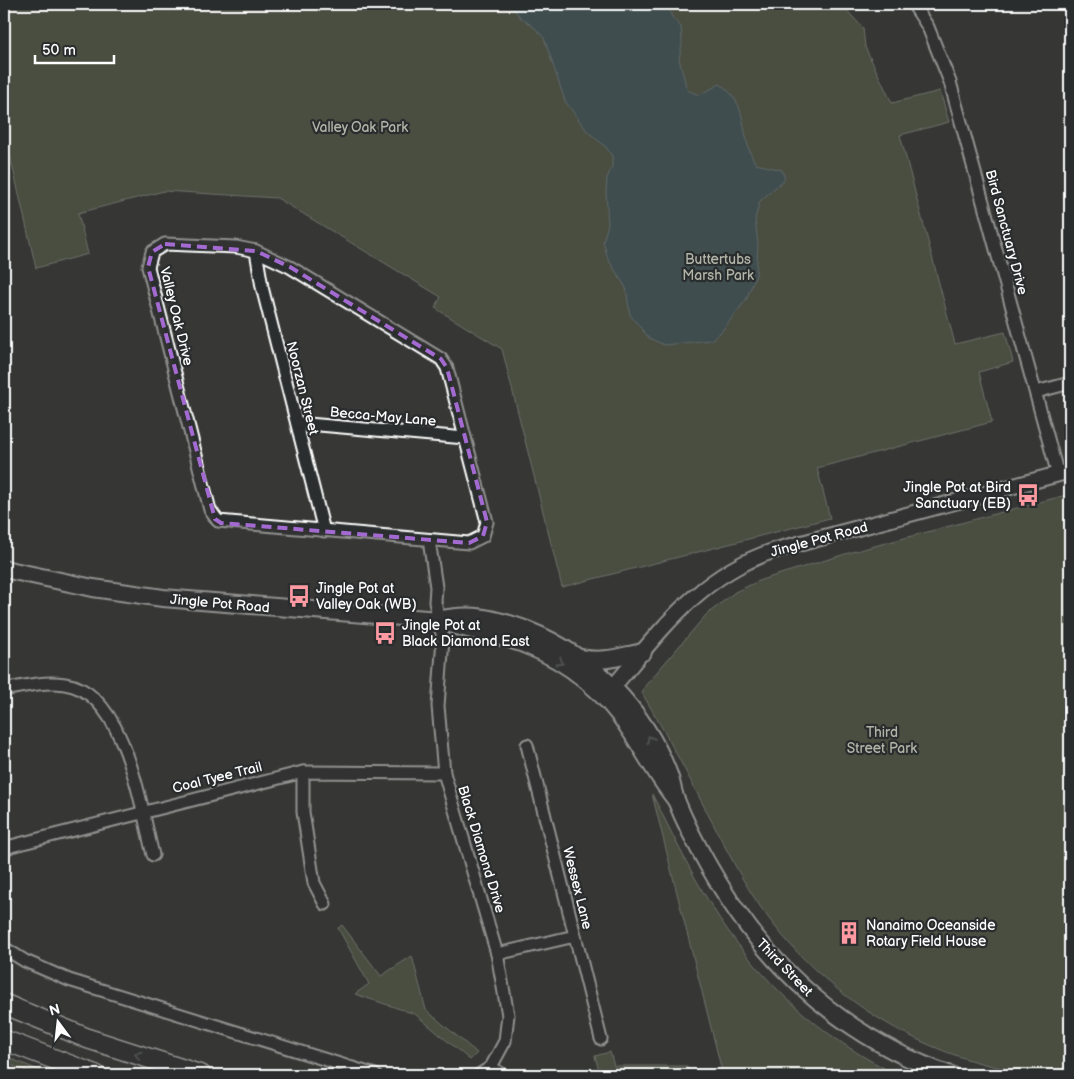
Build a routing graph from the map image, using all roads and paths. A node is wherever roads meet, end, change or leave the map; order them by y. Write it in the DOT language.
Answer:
graph roads {
  1 [pos="913,4"];
  2 [pos="256,251"];
  3 [pos="1070,383"];
  4 [pos="1036,392"];
  5 [pos="297,423"];
  6 [pos="465,438"];
  7 [pos="1064,473"];
  8 [pos="324,531"];
  9 [pos="429,540"];
  10 [pos="4,570"];
  11 [pos="439,620"];
  12 [pos="643,652"];
  13 [pos="579,658"];
  14 [pos="4,690"];
  15 [pos="608,692"];
  16 [pos="527,745"];
  17 [pos="303,772"];
  18 [pos="444,773"];
  19 [pos="142,811"];
  20 [pos="4,850"];
  21 [pos="153,855"];
  22 [pos="325,904"];
  23 [pos="575,936"];
  24 [pos="4,948"];
  25 [pos="497,954"];
  26 [pos="4,1004"];
  27 [pos="601,1039"];
  28 [pos="4,1040"];
  29 [pos="491,1068"];
  30 [pos="96,1075"];
  31 [pos="201,1075"];
  32 [pos="375,1075"];
  33 [pos="479,1075"];
  34 [pos="503,1075"];
  35 [pos="951,1075"];
  1 -- 4 [label="street, Bird Sanctuary Drive"];
  2 -- 5 [label="street, Noorzan Street"];
  2 -- 6 [label="street, Valley Oak Drive"];
  2 -- 8 [label="street, Valley Oak Drive"];
  3 -- 4 [label="street"];
  4 -- 7 [label="street, Bird Sanctuary Drive"];
  5 -- 6 [label="street, Becca-May Lane"];
  5 -- 8 [label="street, Noorzan Street"];
  6 -- 9 [label="street, Valley Oak Drive"];
  7 -- 12 [label="street, Jingle Pot Road"];
  8 -- 9 [label="street, Valley Oak Drive"];
  9 -- 11 [label="street"];
  10 -- 11 [label="main road, Jingle Pot Road"];
  11 -- 13 [label="main road, Jingle Pot Road"];
  11 -- 15 [label="main road, Jingle Pot Road, one-way"];
  11 -- 18 [label="street, Black Diamond Drive"];
  12 -- 13 [label="main road"];
  12 -- 15 [label="street, Jingle Pot Road"];
  13 -- 15 [label="main road, Jingle Pot Road"];
  14 -- 19 [label="street"];
  15 -- 35 [label="main road, Third Street"];
  16 -- 23 [label="street, Wessex Lane"];
  17 -- 18 [label="street, Coal Tyee Trail"];
  17 -- 19 [label="street, Coal Tyee Trail"];
  17 -- 22 [label="street"];
  18 -- 25 [label="street, Black Diamond Drive"];
  19 -- 20 [label="street, Coal Tyee Trail"];
  19 -- 21 [label="street"];
  23 -- 25 [label="street"];
  23 -- 27 [label="street, Wessex Lane"];
  24 -- 32 [label="street"];
  25 -- 29 [label="street, Black Diamond Drive"];
  31 -- 26 [label="highway, one-way"];
  28 -- 30 [label="highway"];
  29 -- 33 [label="street"];
  29 -- 34 [label="street"];
}
